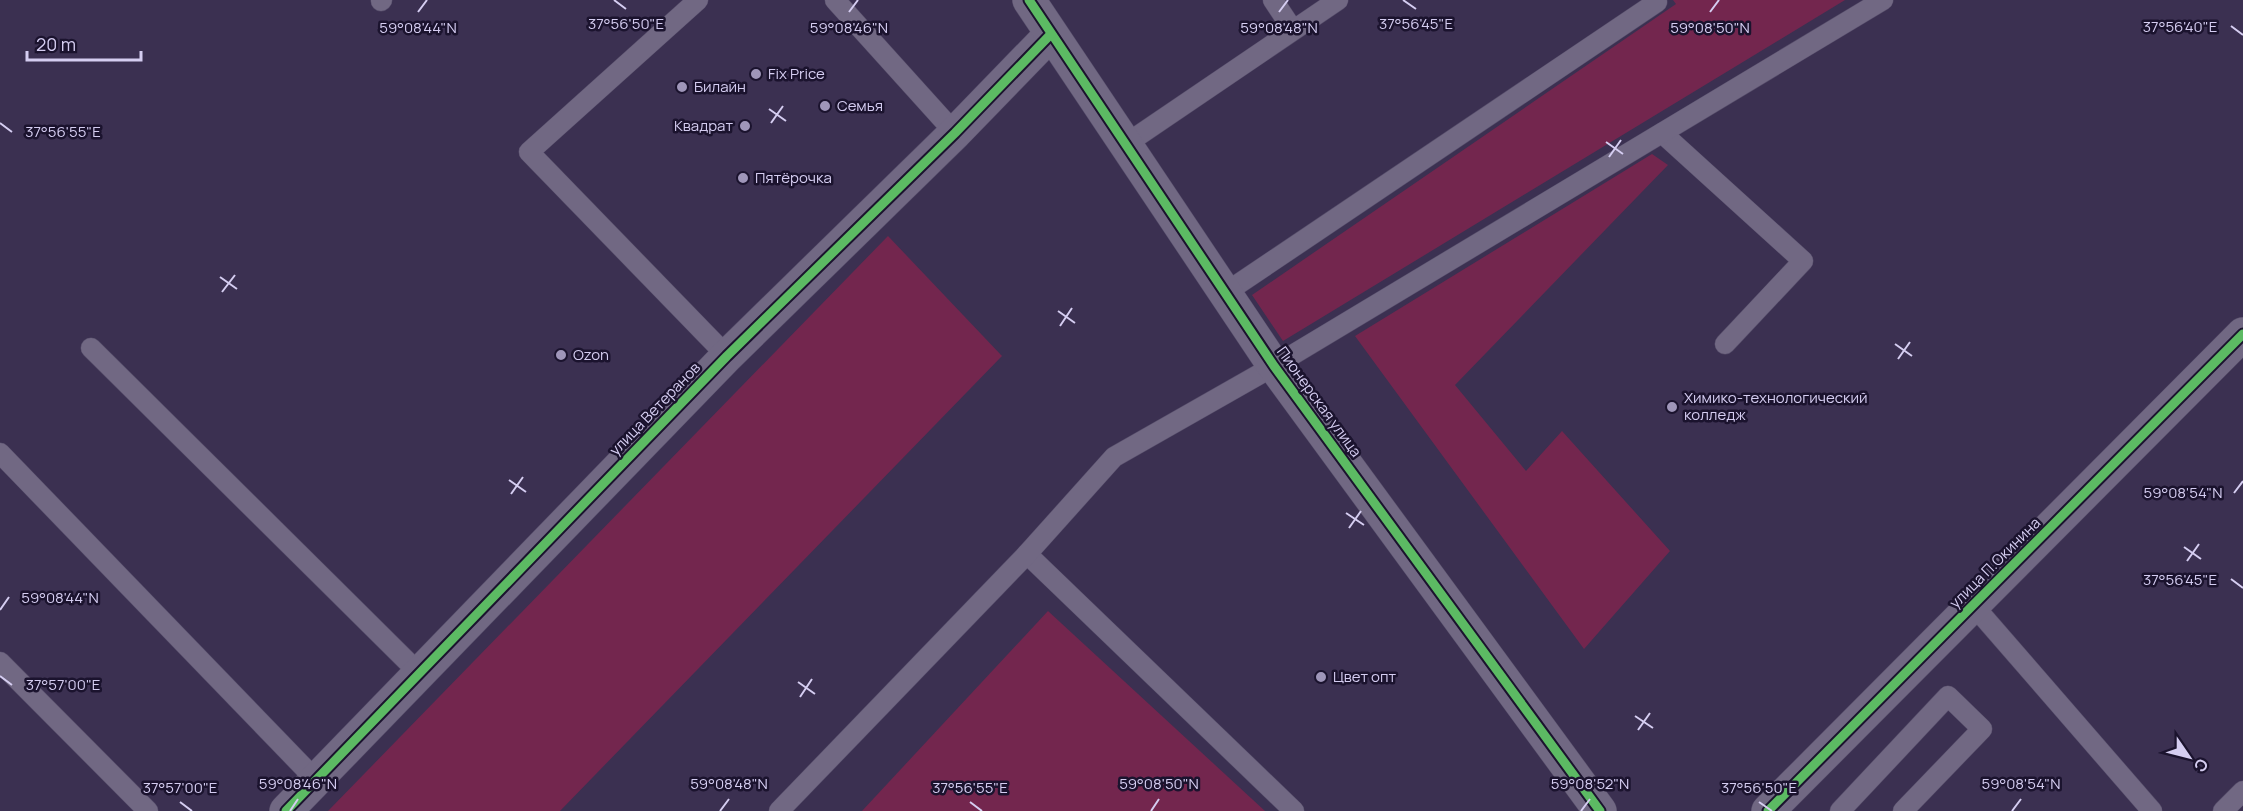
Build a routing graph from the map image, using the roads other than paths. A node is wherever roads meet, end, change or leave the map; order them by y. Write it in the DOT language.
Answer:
graph roads {
  1 [pos="698,0"];
  2 [pos="835,0"];
  3 [pos="1029,0"];
  4 [pos="1273,0"];
  5 [pos="1338,0"];
  6 [pos="1656,0"];
  7 [pos="1883,0"];
  8 [pos="1293,30"];
  9 [pos="1051,34"];
  10 [pos="955,133"];
  11 [pos="1662,133"];
  12 [pos="1126,144"];
  13 [pos="1226,293"];
  14 [pos="2243,334"];
  15 [pos="1725,344"];
  16 [pos="91,348"];
  17 [pos="728,356"];
  18 [pos="1274,366"];
  19 [pos="0,453"];
  20 [pos="1027,554"];
  21 [pos="1974,606"];
  22 [pos="0,662"];
  23 [pos="419,673"];
  24 [pos="316,780"];
  25 [pos="2243,791"];
  26 [pos="148,811"];
  27 [pos="286,811"];
  28 [pos="779,811"];
  29 [pos="1294,811"];
  30 [pos="1600,811"];
  31 [pos="1768,811"];
  32 [pos="1840,811"];
  33 [pos="1903,811"];
  34 [pos="2152,811"];
  35 [pos="2223,811"];
  1 -- 17 [label="lane"];
  2 -- 10 [label="lane"];
  3 -- 9 [label="street, Пионерская улица"];
  4 -- 8 [label="lane"];
  5 -- 8 [label="lane"];
  6 -- 13 [label="lane"];
  7 -- 11 [label="lane"];
  8 -- 12 [label="lane"];
  9 -- 10 [label="street, улица Ветеранов"];
  9 -- 12 [label="street, Пионерская улица"];
  10 -- 17 [label="street, улица Ветеранов"];
  11 -- 15 [label="lane"];
  11 -- 18 [label="lane"];
  12 -- 13 [label="street, Пионерская улица"];
  13 -- 18 [label="street, Пионерская улица"];
  14 -- 21 [label="street, улица П.Окинина"];
  16 -- 23 [label="lane"];
  17 -- 23 [label="street, улица Ветеранов"];
  18 -- 20 [label="lane"];
  18 -- 30 [label="street, Пионерская улица"];
  19 -- 24 [label="lane"];
  20 -- 28 [label="lane"];
  20 -- 29 [label="lane"];
  21 -- 31 [label="street, улица П.Окинина"];
  21 -- 34 [label="lane"];
  22 -- 26 [label="lane"];
  23 -- 24 [label="street, улица Ветеранов"];
  24 -- 27 [label="street, улица Ветеранов"];
  25 -- 35 [label="lane"];
  32 -- 33 [label="lane"];
}
